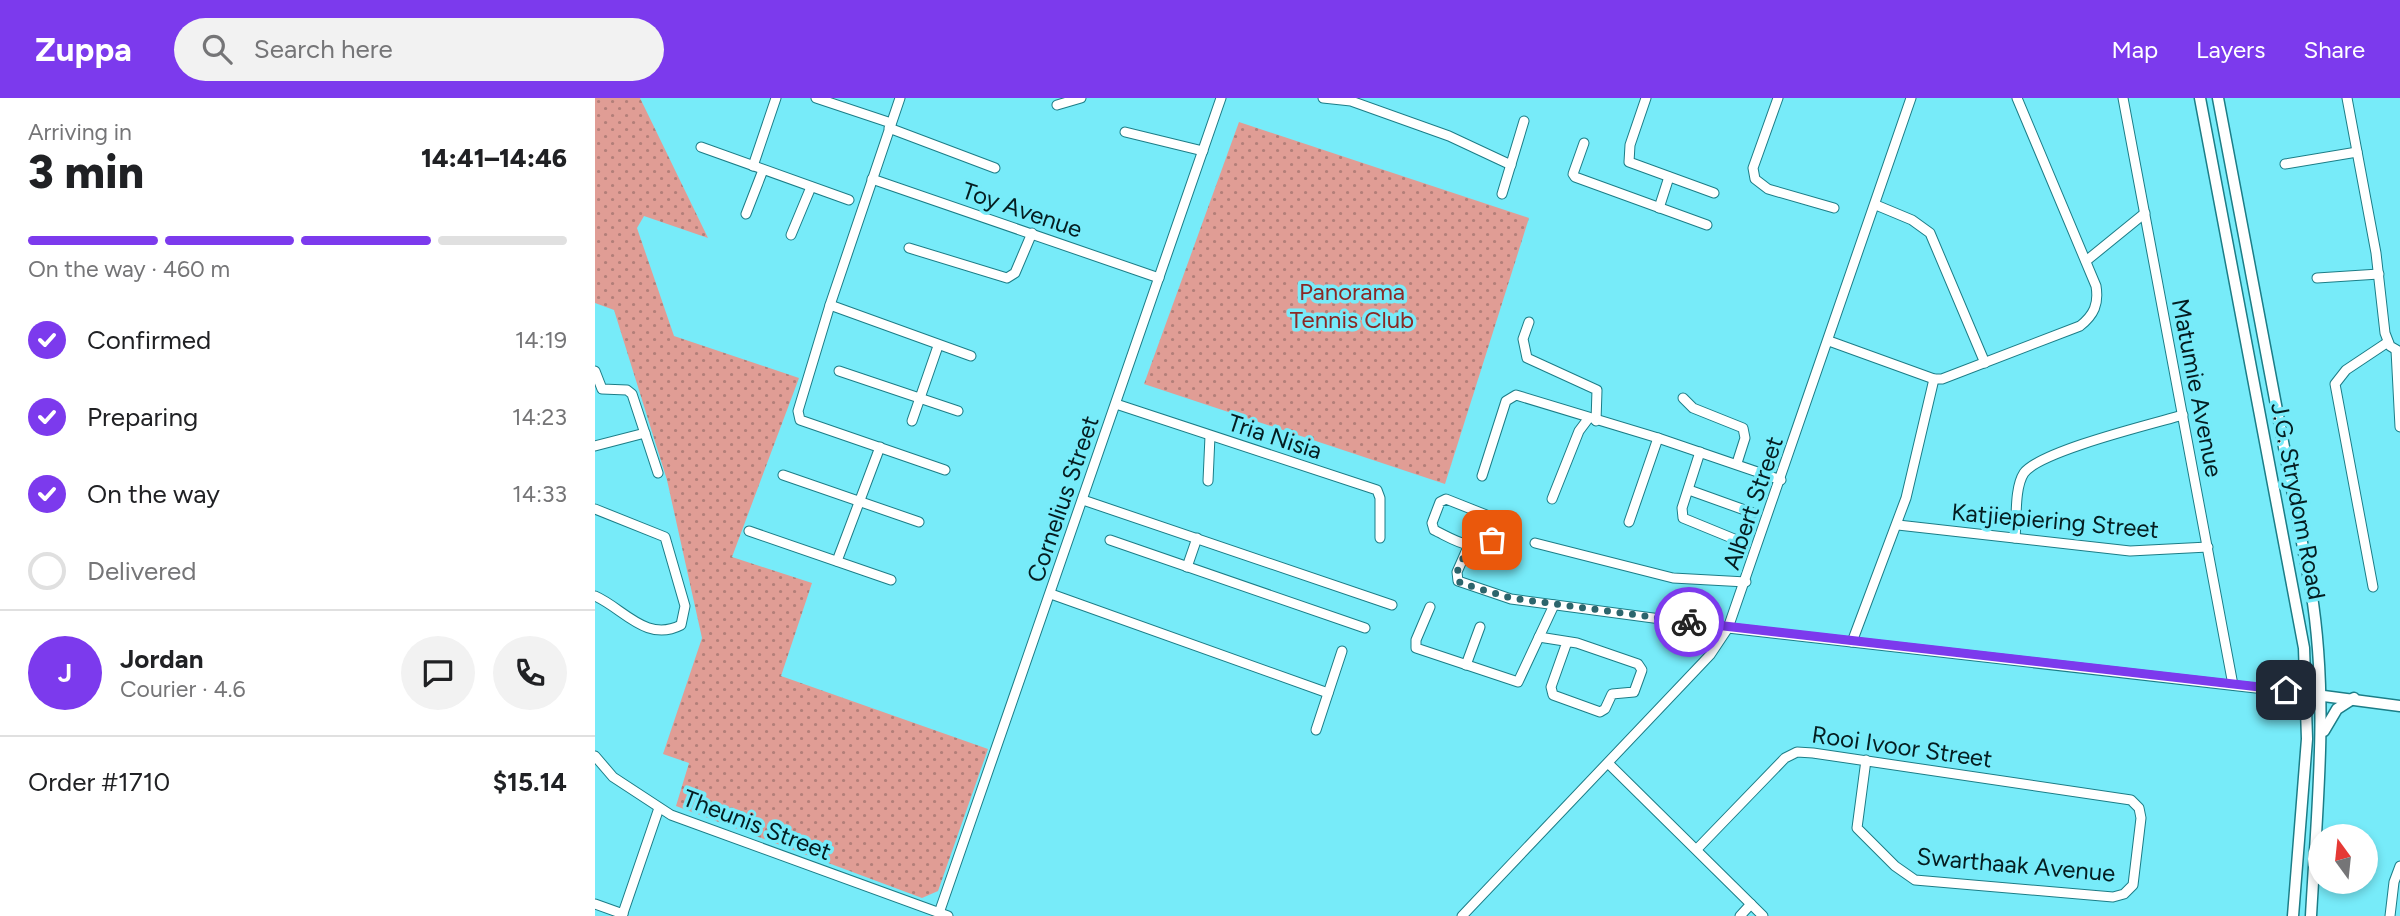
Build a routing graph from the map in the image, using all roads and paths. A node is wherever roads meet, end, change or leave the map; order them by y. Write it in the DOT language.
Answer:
graph roads {
  1 [pos="776,98"];
  2 [pos="816,98"];
  3 [pos="900,98"];
  4 [pos="1081,98"];
  5 [pos="1323,98"];
  6 [pos="1646,98"];
  7 [pos="1778,98"];
  8 [pos="1912,98"];
  9 [pos="2017,98"];
  10 [pos="2123,98"];
  11 [pos="2200,98"];
  12 [pos="2218,98"];
  13 [pos="2347,98"];
  14 [pos="1217,99"];
  15 [pos="1056,105"];
  16 [pos="1524,121"];
  17 [pos="890,125"];
  18 [pos="1125,132"];
  19 [pos="1584,143"];
  20 [pos="701,147"];
  21 [pos="1203,151"];
  22 [pos="2357,152"];
  23 [pos="2284,164"];
  24 [pos="1511,165"];
  25 [pos="753,166"];
  26 [pos="995,168"];
  27 [pos="763,170"];
  28 [pos="1669,177"];
  29 [pos="872,178"];
  30 [pos="811,187"];
  31 [pos="1714,193"];
  32 [pos="1502,194"];
  33 [pos="849,200"];
  34 [pos="1876,205"];
  35 [pos="1659,208"];
  36 [pos="1834,208"];
  37 [pos="2145,213"];
  38 [pos="746,214"];
  39 [pos="1707,225"];
  40 [pos="1032,233"];
  41 [pos="791,235"];
  42 [pos="909,248"];
  43 [pos="2085,261"];
  44 [pos="2379,274"];
  45 [pos="1159,278"];
  46 [pos="2317,278"];
  47 [pos="830,304"];
  48 [pos="1529,322"];
  49 [pos="1829,341"];
  50 [pos="2388,342"];
  51 [pos="938,346"];
  52 [pos="2398,351"];
  53 [pos="971,356"];
  54 [pos="1985,363"];
  55 [pos="595,371"];
  56 [pos="839,371"];
  57 [pos="2398,372"];
  58 [pos="1934,379"];
  59 [pos="920,398"];
  60 [pos="1683,398"];
  61 [pos="1116,404"];
  62 [pos="958,411"];
  63 [pos="2183,415"];
  64 [pos="1588,419"];
  65 [pos="912,421"];
  66 [pos="2400,427"];
  67 [pos="645,433"];
  68 [pos="1210,436"];
  69 [pos="1658,438"];
  70 [pos="595,446"];
  71 [pos="880,447"];
  72 [pos="1700,452"];
  73 [pos="1737,463"];
  74 [pos="945,470"];
  75 [pos="657,473"];
  76 [pos="783,475"];
  77 [pos="1482,476"];
  78 [pos="1781,480"];
  79 [pos="1208,481"];
  80 [pos="1689,490"];
  81 [pos="1552,499"];
  82 [pos="1083,500"];
  83 [pos="858,501"];
  84 [pos="595,509"];
  85 [pos="1753,513"];
  86 [pos="919,522"];
  87 [pos="1629,523"];
  88 [pos="1898,525"];
  89 [pos="749,531"];
  90 [pos="1197,538"];
  91 [pos="1380,538"];
  92 [pos="2015,538"];
  93 [pos="1110,540"];
  94 [pos="1535,543"];
  95 [pos="1744,543"];
  96 [pos="1468,547"];
  97 [pos="2208,547"];
  98 [pos="837,561"];
  99 [pos="1187,566"];
  100 [pos="891,580"];
  101 [pos="1746,582"];
  102 [pos="2373,587"];
  103 [pos="1051,594"];
  104 [pos="595,596"];
  105 [pos="1392,604"];
  106 [pos="1554,605"];
  107 [pos="1430,607"];
  108 [pos="1480,627"];
  109 [pos="1365,628"];
  110 [pos="1728,628"];
  111 [pos="1539,637"];
  112 [pos="1567,642"];
  113 [pos="1852,642"];
  114 [pos="1342,651"];
  115 [pos="1466,665"];
  116 [pos="2233,685"];
  117 [pos="1328,694"];
  118 [pos="2308,694"];
  119 [pos="2323,696"];
  120 [pos="2354,698"];
  121 [pos="2400,706"];
  122 [pos="1316,730"];
  123 [pos="2321,740"];
  124 [pos="595,756"];
  125 [pos="1865,760"];
  126 [pos="1609,764"];
  127 [pos="2137,805"];
  128 [pos="659,808"];
  129 [pos="1698,848"];
  130 [pos="2400,866"];
  131 [pos="595,904"];
  132 [pos="1751,904"];
  133 [pos="944,914"];
  134 [pos="622,915"];
  135 [pos="1463,915"];
  136 [pos="1740,916"];
  137 [pos="1763,916"];
  138 [pos="2293,916"];
  139 [pos="2311,916"];
  140 [pos="2390,916"];
  1 -- 25 [label="street"];
  2 -- 17 [label="street"];
  3 -- 17 [label="street"];
  4 -- 15 [label="street"];
  5 -- 24 [label="street"];
  6 -- 28 [label="street"];
  7 -- 36 [label="street"];
  8 -- 34 [label="street, Albert Street"];
  9 -- 43 [label="street"];
  10 -- 37 [label="street, Matumie Avenue"];
  11 -- 118 [label="street, J.G. Strydom Road"];
  12 -- 119 [label="street, J.G. Strydom Road"];
  13 -- 22 [label="street"];
  14 -- 21 [label="street, Cornelius Street"];
  16 -- 24 [label="street"];
  17 -- 26 [label="street"];
  17 -- 29 [label="street"];
  18 -- 21 [label="street"];
  19 -- 35 [label="street"];
  20 -- 25 [label="street"];
  21 -- 45 [label="street, Cornelius Street"];
  22 -- 23 [label="street"];
  22 -- 44 [label="street"];
  24 -- 32 [label="street"];
  25 -- 27 [label="street"];
  27 -- 30 [label="street"];
  27 -- 38 [label="street"];
  28 -- 31 [label="street"];
  28 -- 35 [label="street"];
  29 -- 40 [label="street, Toy Avenue"];
  29 -- 47 [label="street"];
  30 -- 33 [label="street"];
  30 -- 41 [label="street"];
  34 -- 49 [label="street, Albert Street"];
  34 -- 54 [label="street"];
  35 -- 39 [label="street"];
  37 -- 43 [label="street"];
  37 -- 63 [label="street, Matumie Avenue"];
  40 -- 42 [label="street"];
  40 -- 45 [label="street, Toy Avenue"];
  43 -- 54 [label="street"];
  44 -- 46 [label="street"];
  44 -- 50 [label="street"];
  45 -- 61 [label="street, Cornelius Street"];
  47 -- 51 [label="street"];
  47 -- 71 [label="street"];
  48 -- 64 [label="street"];
  49 -- 58 [label="street"];
  49 -- 78 [label="street, Albert Street"];
  50 -- 52 [label="street"];
  50 -- 102 [label="street"];
  51 -- 53 [label="street"];
  51 -- 59 [label="street"];
  52 -- 57 [label="street"];
  54 -- 58 [label="street"];
  55 -- 67 [label="street"];
  56 -- 59 [label="street"];
  57 -- 66 [label="street"];
  58 -- 88 [label="street"];
  59 -- 62 [label="street"];
  59 -- 65 [label="street"];
  60 -- 73 [label="street"];
  61 -- 68 [label="street, Tria Nisia"];
  61 -- 82 [label="street, Cornelius Street"];
  63 -- 92 [label="street"];
  63 -- 97 [label="street, Matumie Avenue"];
  64 -- 69 [label="street"];
  64 -- 77 [label="street"];
  64 -- 81 [label="street"];
  67 -- 70 [label="street"];
  67 -- 75 [label="street"];
  68 -- 79 [label="street"];
  68 -- 91 [label="street, Tria Nisia"];
  69 -- 72 [label="street"];
  69 -- 87 [label="street"];
  71 -- 74 [label="street"];
  71 -- 83 [label="street"];
  72 -- 73 [label="street"];
  72 -- 80 [label="street"];
  73 -- 78 [label="street"];
  76 -- 83 [label="street"];
  78 -- 101 [label="street, Albert Street"];
  80 -- 85 [label="street"];
  80 -- 95 [label="street"];
  82 -- 90 [label="street"];
  82 -- 103 [label="street, Cornelius Street"];
  83 -- 86 [label="street"];
  83 -- 98 [label="street"];
  84 -- 104 [label="street"];
  88 -- 92 [label="street, Katjiepiering Street"];
  88 -- 113 [label="street"];
  89 -- 98 [label="street"];
  90 -- 99 [label="street"];
  90 -- 105 [label="street"];
  92 -- 97 [label="street, Katjiepiering Street"];
  93 -- 99 [label="street"];
  94 -- 101 [label="street"];
  96 -- 96 [label="street"];
  96 -- 106 [label="street"];
  97 -- 116 [label="street, Matumie Avenue"];
  98 -- 100 [label="street"];
  99 -- 109 [label="street"];
  101 -- 110 [label="street, Albert Street"];
  103 -- 117 [label="street"];
  103 -- 133 [label="street, Cornelius Street"];
  106 -- 110 [label="street"];
  106 -- 111 [label="street"];
  107 -- 115 [label="street"];
  108 -- 115 [label="street"];
  110 -- 113 [label="street"];
  110 -- 126 [label="street, Albert Street"];
  111 -- 112 [label="street"];
  111 -- 115 [label="street"];
  112 -- 112 [label="street"];
  113 -- 116 [label="street"];
  114 -- 117 [label="street"];
  116 -- 118 [label="street"];
  117 -- 122 [label="street"];
  118 -- 119 [label="street"];
  118 -- 138 [label="street, J.G. Strydom Road"];
  119 -- 120 [label="street"];
  119 -- 123 [label="street, J.G. Strydom Road"];
  120 -- 121 [label="street"];
  120 -- 123 [label="street"];
  123 -- 139 [label="street, J.G. Strydom Road"];
  124 -- 128 [label="street"];
  125 -- 127 [label="street, Rooi Ivoor Street"];
  125 -- 127 [label="street, Swarthaak Avenue"];
  125 -- 129 [label="street, Rooi Ivoor Street"];
  126 -- 129 [label="street"];
  126 -- 135 [label="street, Albert Street"];
  128 -- 133 [label="street, Theunis Street"];
  128 -- 134 [label="street, Theunis Street"];
  129 -- 132 [label="street"];
  130 -- 140 [label="street"];
  131 -- 134 [label="street"];
  132 -- 136 [label="street"];
  132 -- 137 [label="street"];
}
